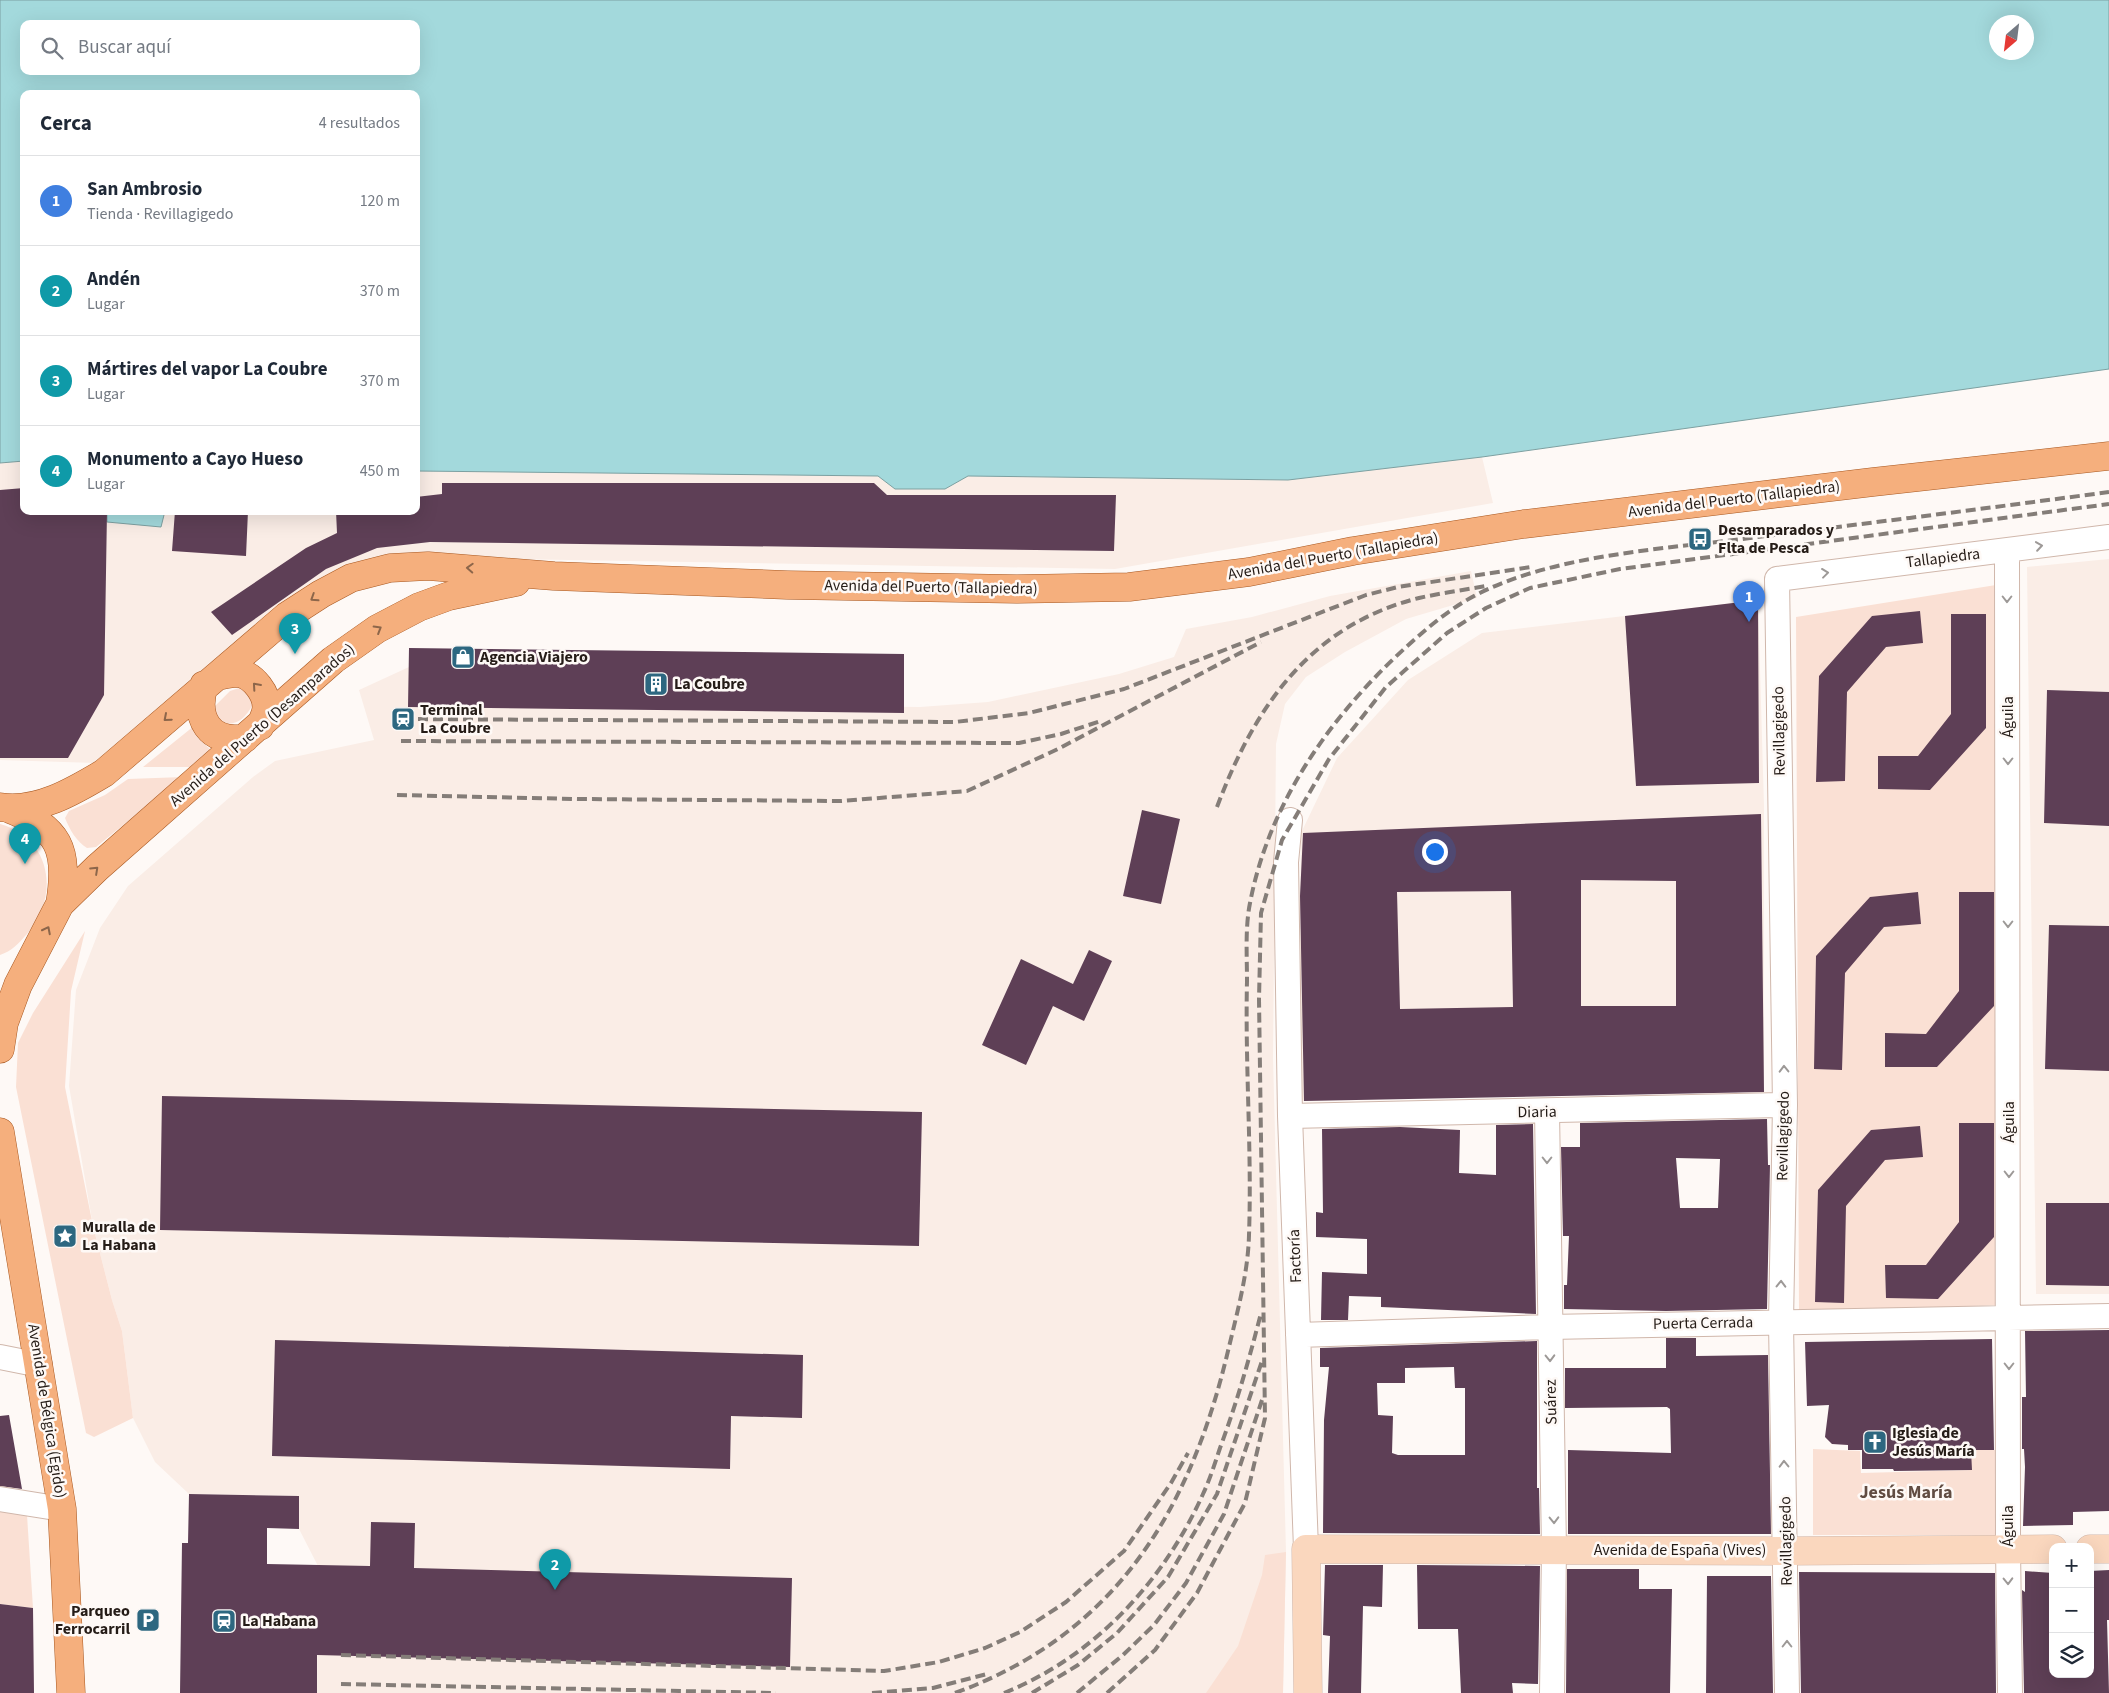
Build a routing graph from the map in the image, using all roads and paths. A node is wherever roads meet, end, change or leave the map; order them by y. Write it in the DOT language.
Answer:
graph roads {
  1 [pos="2109,456"];
  2 [pos="2109,537"];
  3 [pos="2007,550"];
  4 [pos="554,576"];
  5 [pos="1777,579"];
  6 [pos="210,681"];
  7 [pos="253,732"];
  8 [pos="4,807"];
  9 [pos="1290,820"];
  10 [pos="60,904"];
  11 [pos="34,955"];
  12 [pos="0,976"];
  13 [pos="0,1049"];
  14 [pos="1785,1105"];
  15 [pos="1547,1112"];
  16 [pos="1290,1116"];
  17 [pos="0,1132"];
  18 [pos="2109,1316"];
  19 [pos="2009,1317"];
  20 [pos="1781,1322"];
  21 [pos="1549,1326"];
  22 [pos="1298,1335"];
  23 [pos="0,1357"];
  24 [pos="40,1365"];
  25 [pos="0,1499"];
  26 [pos="62,1509"];
  27 [pos="2008,1548"];
  28 [pos="1306,1549"];
  29 [pos="2049,1549"];
  30 [pos="2094,1549"];
  31 [pos="2109,1549"];
  32 [pos="1554,1550"];
  33 [pos="1786,1551"];
  34 [pos="71,1693"];
  35 [pos="1308,1693"];
  36 [pos="1552,1693"];
  37 [pos="1787,1693"];
  38 [pos="2010,1693"];
  1 -- 4 [label="main road, Avenida del Puerto (Tallapiedra)"];
  3 -- 2 [label="street, Tallapiedra, one-way"];
  5 -- 3 [label="street, Tallapiedra, one-way"];
  3 -- 19 [label="street, Águila, one-way"];
  4 -- 6 [label="main road, one-way"];
  7 -- 4 [label="main road, Avenida del Puerto (Desamparados), one-way"];
  14 -- 5 [label="street, Revillagigedo, one-way"];
  6 -- 7 [label="main road"];
  7 -- 6 [label="main road, one-way"];
  6 -- 8 [label="main road, one-way"];
  10 -- 7 [label="main road, Avenida del Puerto (Desamparados), one-way"];
  8 -- 10 [label="main road"];
  9 -- 16 [label="street, Factoría"];
  11 -- 10 [label="main road, Avenida del Puerto (Desamparados), one-way"];
  11 -- 12 [label="main road"];
  11 -- 13 [label="main road"];
  14 -- 15 [label="street, Diaria"];
  20 -- 14 [label="street, Revillagigedo, one-way"];
  15 -- 16 [label="street, Diaria"];
  15 -- 21 [label="street, Suárez, one-way"];
  16 -- 22 [label="street, Factoría"];
  17 -- 24 [label="main road, Avenida de Bélgica (Egido)"];
  18 -- 19 [label="street, Puerta Cerrada"];
  19 -- 20 [label="street, Puerta Cerrada"];
  19 -- 27 [label="street, Águila, one-way"];
  20 -- 21 [label="street, Puerta Cerrada"];
  33 -- 20 [label="street, Revillagigedo, one-way"];
  21 -- 22 [label="street, Puerta Cerrada"];
  21 -- 32 [label="street, Suárez, one-way"];
  22 -- 28 [label="street, Factoría"];
  23 -- 24 [label="street"];
  24 -- 26 [label="main road, Avenida de Bélgica (Egido)"];
  25 -- 26 [label="street"];
  26 -- 34 [label="main road, Avenida de Bélgica (Egido)"];
  27 -- 29 [label="street, Avenida de España (Vives)"];
  27 -- 33 [label="street, Avenida de España (Vives)"];
  27 -- 38 [label="street, Águila, one-way"];
  28 -- 32 [label="street, Avenida de España (Vives)"];
  28 -- 35 [label="street, Factoría"];
  30 -- 31 [label="street"];
  32 -- 33 [label="street, Avenida de España (Vives)"];
  32 -- 36 [label="street, Suárez"];
  37 -- 33 [label="street, Revillagigedo, one-way"];
}
